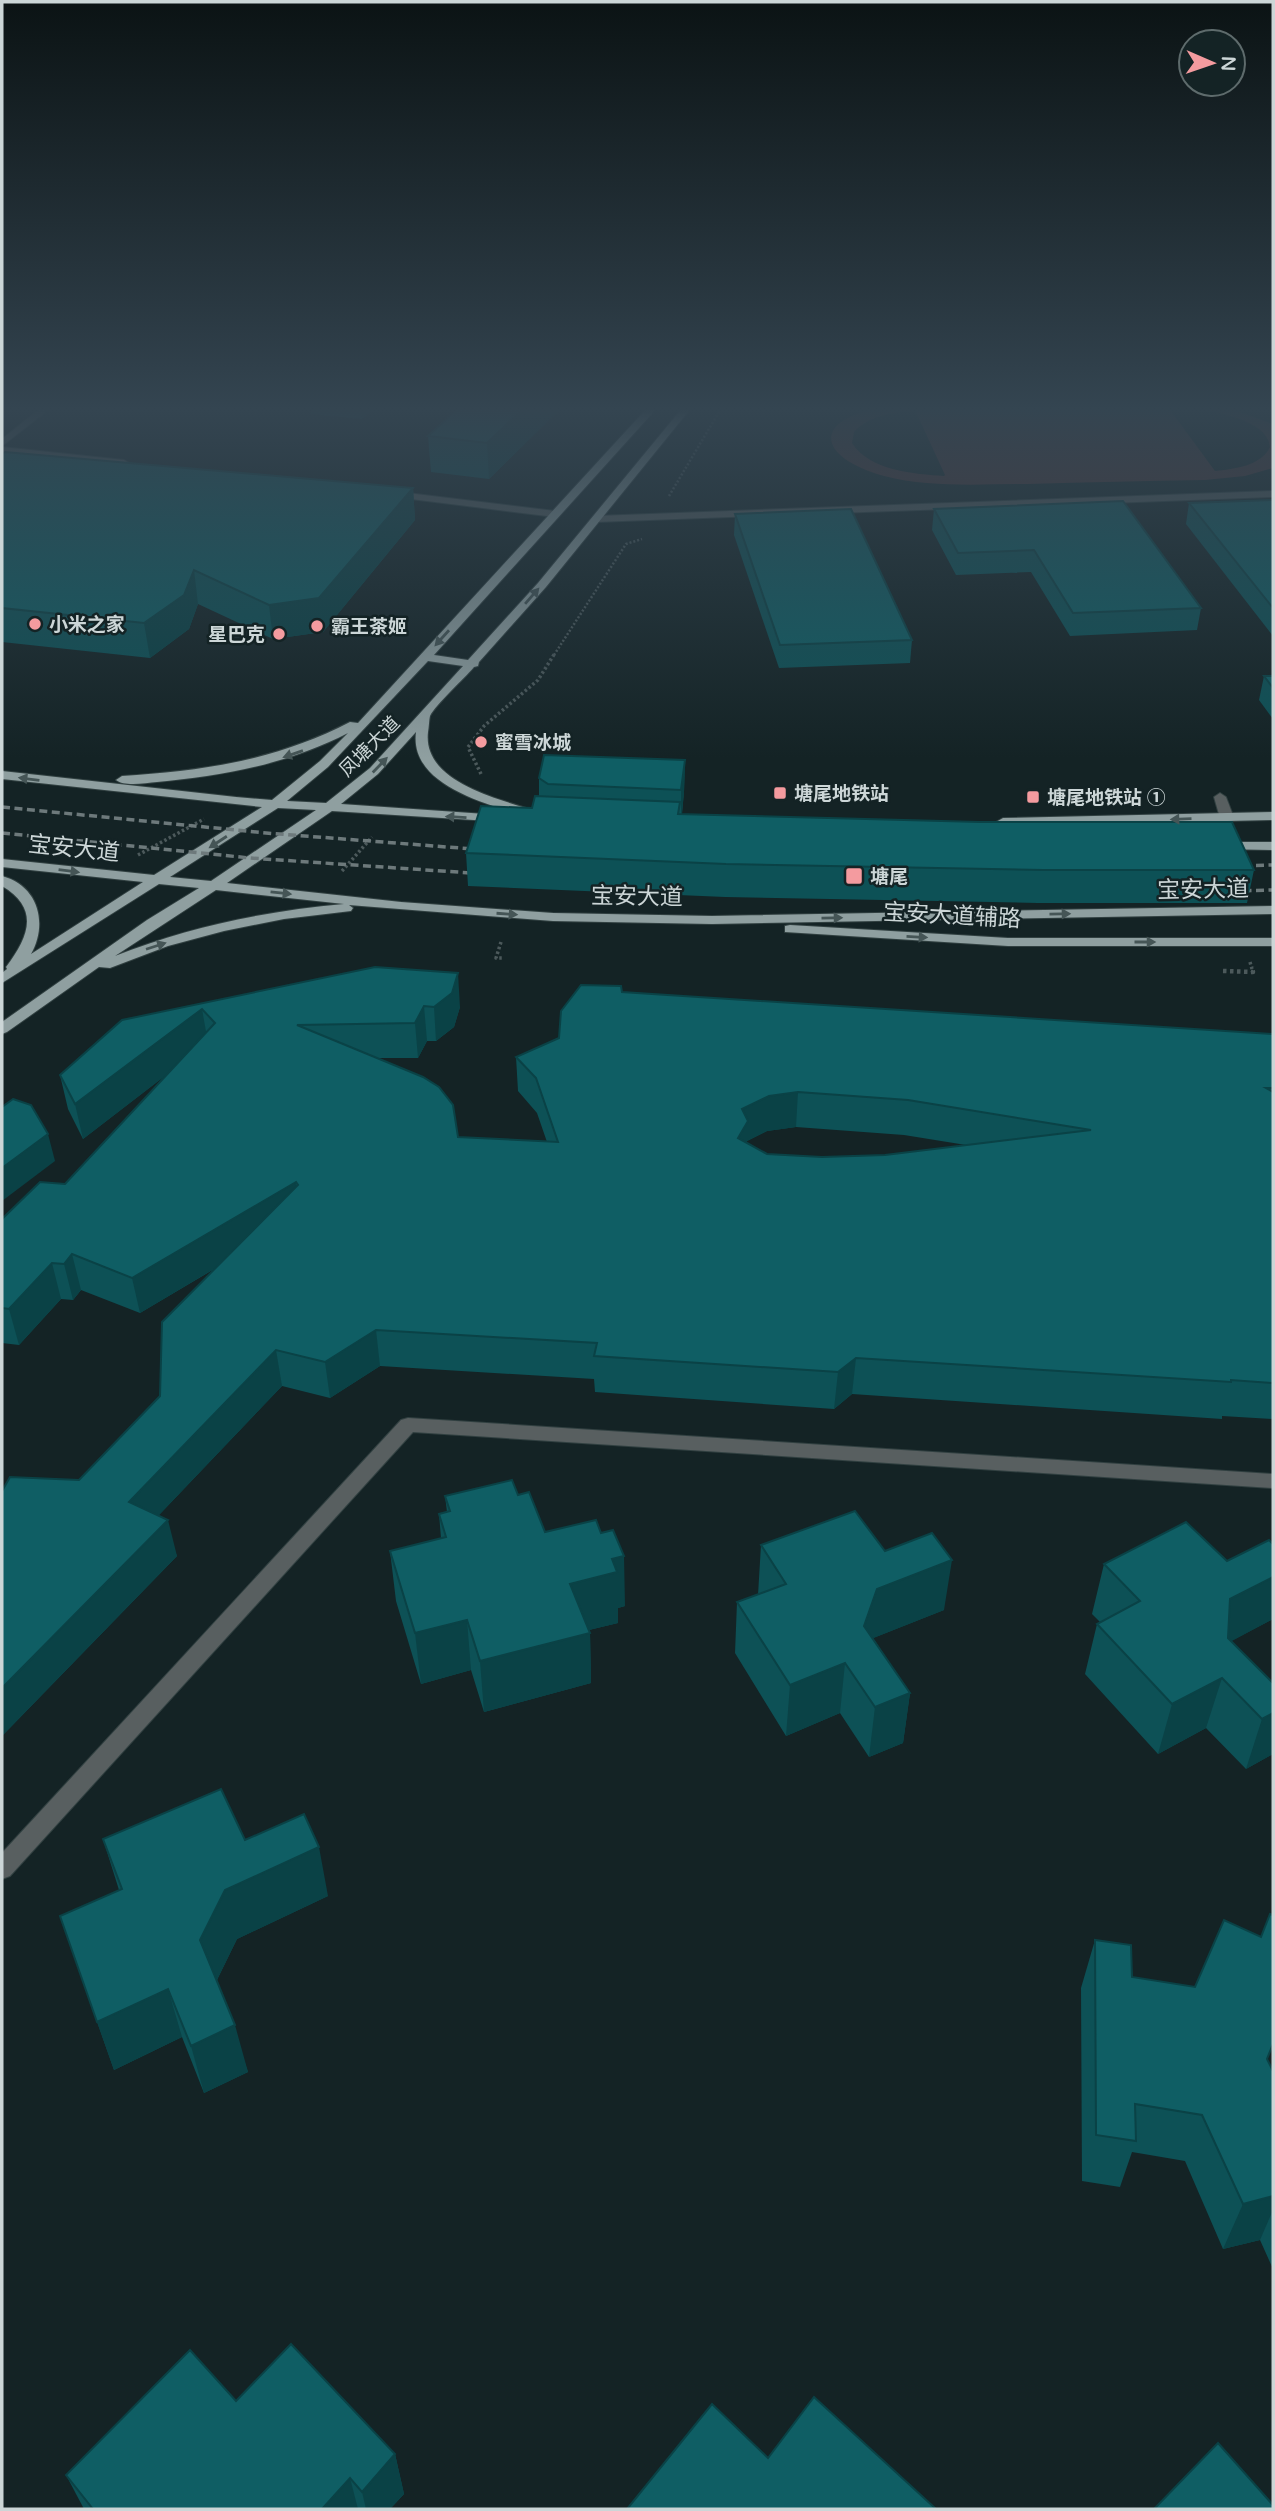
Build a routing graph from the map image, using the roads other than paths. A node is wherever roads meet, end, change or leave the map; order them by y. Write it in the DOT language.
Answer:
graph roads {
  1 [pos="546,524"];
  2 [pos="592,524"];
  3 [pos="424,657"];
  4 [pos="474,664"];
  5 [pos="375,713"];
  6 [pos="424,717"];
  7 [pos="2,775"];
  8 [pos="57,782"];
  9 [pos="1220,797"];
  10 [pos="275,804"];
  11 [pos="327,809"];
  12 [pos="1273,816"];
  13 [pos="1227,818"];
  14 [pos="991,822"];
  15 [pos="1209,846"];
  16 [pos="1273,846"];
  17 [pos="2,863"];
  18 [pos="2,880"];
  19 [pos="159,881"];
  20 [pos="213,886"];
  21 [pos="401,906"];
  22 [pos="1273,910"];
  23 [pos="629,920"];
  24 [pos="1273,942"];
  25 [pos="2,979"];
  26 [pos="71,982"];
  27 [pos="2,1029"];
  28 [pos="1273,1481"];
  29 [pos="2,1869"];
  1 -- 3 [label="main road, 凤塘大道, one-way"];
  4 -- 2 [label="main road, 凤塘大道, one-way"];
  3 -- 4 [label="main road"];
  3 -- 5 [label="main road, 凤塘大道"];
  4 -- 6 [label="main road, 凤塘大道"];
  5 -- 8 [label="main road, one-way"];
  5 -- 10 [label="main road, 凤塘大道"];
  11 -- 6 [label="main road, 凤塘大道, one-way"];
  6 -- 11 [label="main road, one-way"];
  8 -- 7 [label="main road, one-way"];
  8 -- 10 [label="main road"];
  9 -- 13 [label="street"];
  10 -- 11 [label="main road"];
  10 -- 19 [label="main road, 凤塘大道, one-way"];
  11 -- 20 [label="main road, 凤塘大道"];
  12 -- 13 [label="main road"];
  13 -- 14 [label="main road, one-way"];
  15 -- 16 [label="main road, 宝安大道"];
  17 -- 19 [label="main road, 宝安大道, one-way"];
  18 -- 25 [label="main road"];
  19 -- 20 [label="main road, 宝安大道"];
  19 -- 25 [label="main road, 凤塘大道"];
  20 -- 21 [label="main road, 宝安大道, one-way"];
  20 -- 26 [label="main road, 凤塘大道"];
  21 -- 23 [label="main road, 宝安大道, one-way"];
  26 -- 21 [label="main road, one-way"];
  23 -- 22 [label="main road, 宝安大道, one-way"];
  23 -- 24 [label="main road, 宝安大道辅路, one-way"];
  26 -- 27 [label="main road, 凤塘大道"];
  28 -- 29 [label="street"];
}
